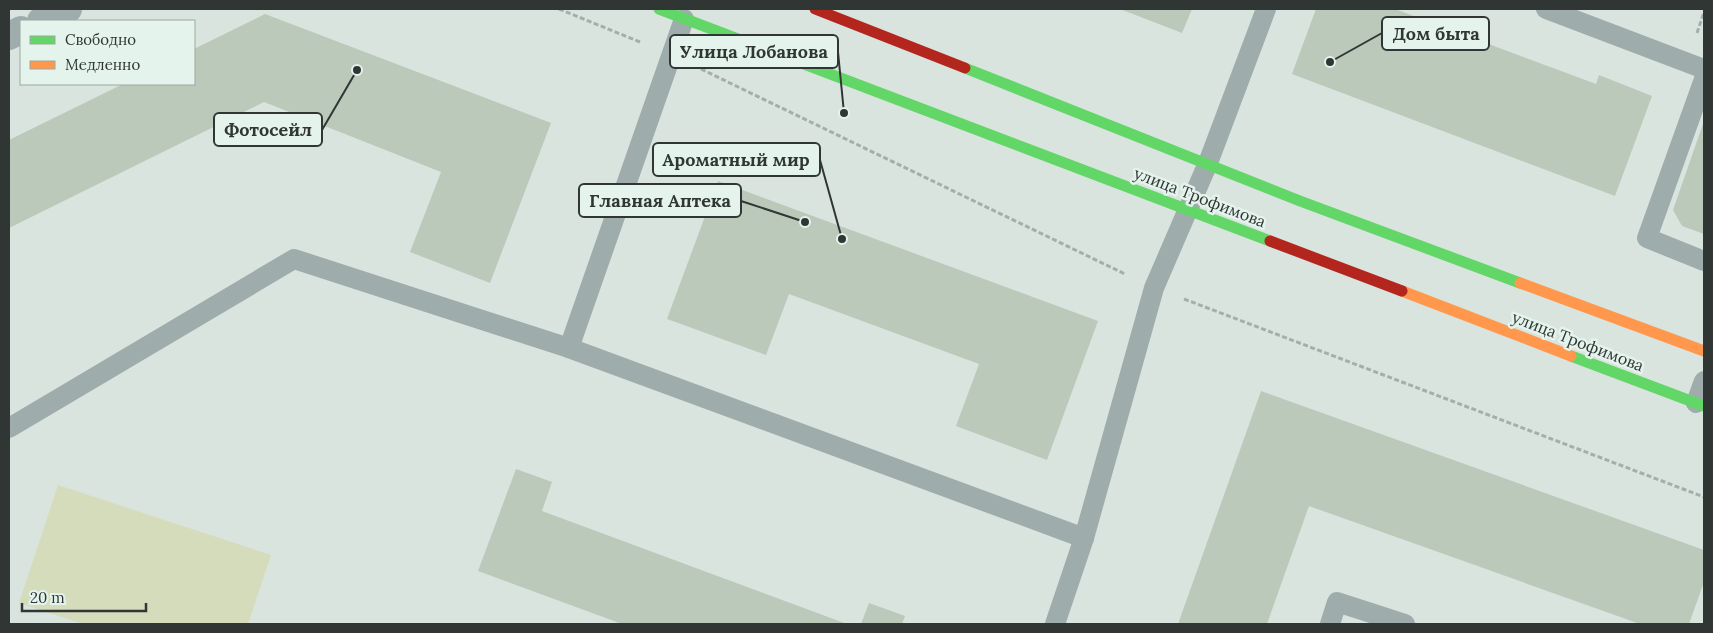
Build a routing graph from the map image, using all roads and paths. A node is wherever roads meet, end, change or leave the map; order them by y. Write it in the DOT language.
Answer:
graph roads {
  1 [pos="68,9"];
  2 [pos="659,9"];
  3 [pos="815,9"];
  4 [pos="1266,9"];
  5 [pos="1546,9"];
  6 [pos="684,19"];
  7 [pos="43,20"];
  8 [pos="1704,69"];
  9 [pos="1704,79"];
  10 [pos="1208,163"];
  11 [pos="1188,210"];
  12 [pos="1704,261"];
  13 [pos="569,348"];
  14 [pos="1704,351"];
  15 [pos="1704,380"];
  16 [pos="1700,404"];
  17 [pos="9,428"];
  18 [pos="1084,538"];
  19 [pos="1055,624"];
  20 [pos="1330,624"];
  21 [pos="1405,624"];
  1 -- 7 [label="street"];
  2 -- 6 [label="main road, улица Трофимова"];
  3 -- 10 [label="main road, улица Трофимова"];
  4 -- 10 [label="lane"];
  5 -- 8 [label="lane"];
  6 -- 11 [label="main road, улица Трофимова"];
  6 -- 13 [label="lane"];
  9 -- 12 [label="lane"];
  10 -- 11 [label="lane"];
  10 -- 14 [label="main road, улица Трофимова"];
  11 -- 16 [label="main road, улица Трофимова"];
  11 -- 18 [label="lane"];
  13 -- 17 [label="lane"];
  13 -- 18 [label="lane"];
  15 -- 16 [label="lane"];
  18 -- 19 [label="lane"];
  20 -- 21 [label="lane"];
}
